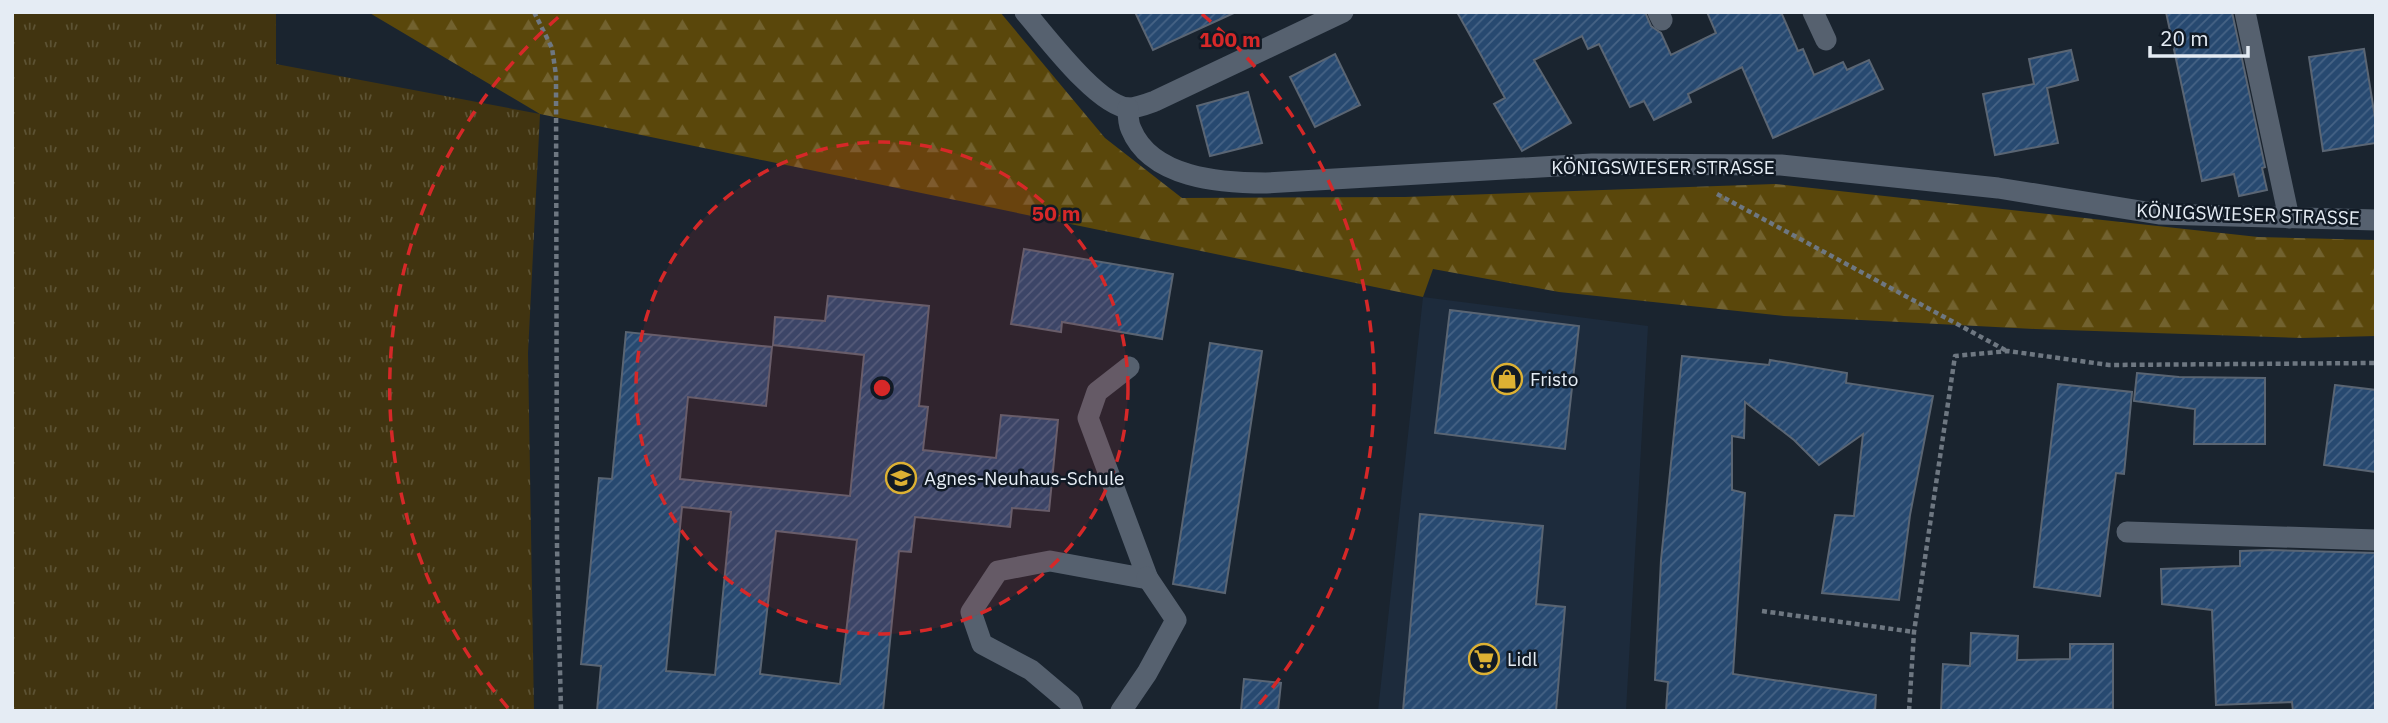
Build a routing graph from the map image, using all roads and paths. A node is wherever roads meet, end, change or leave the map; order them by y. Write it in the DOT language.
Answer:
graph roads {
  1 [pos="534,12"];
  2 [pos="1025,12"];
  3 [pos="1343,12"];
  4 [pos="1813,12"];
  5 [pos="2245,12"];
  6 [pos="1826,40"];
  7 [pos="1128,108"];
  8 [pos="1708,189"];
  9 [pos="2289,218"];
  10 [pos="2376,220"];
  11 [pos="2008,351"];
  12 [pos="2376,363"];
  13 [pos="1129,367"];
  14 [pos="2127,532"];
  15 [pos="2376,540"];
  16 [pos="1147,577"];
  17 [pos="1762,611"];
  18 [pos="1914,632"];
  19 [pos="561,711"];
  20 [pos="1073,711"];
  21 [pos="1121,711"];
  22 [pos="1909,711"];
  1 -- 19 [label="path"];
  2 -- 7 [label="street"];
  3 -- 7 [label="street"];
  4 -- 6 [label="street"];
  5 -- 9 [label="street"];
  7 -- 9 [label="street, KÖNIGSWIESER STRASSE"];
  8 -- 11 [label="path"];
  9 -- 10 [label="street, KÖNIGSWIESER STRASSE"];
  11 -- 12 [label="path"];
  11 -- 18 [label="path"];
  13 -- 16 [label="street"];
  14 -- 15 [label="street"];
  16 -- 20 [label="street"];
  16 -- 21 [label="street"];
  17 -- 18 [label="path"];
  18 -- 22 [label="path"];
}
